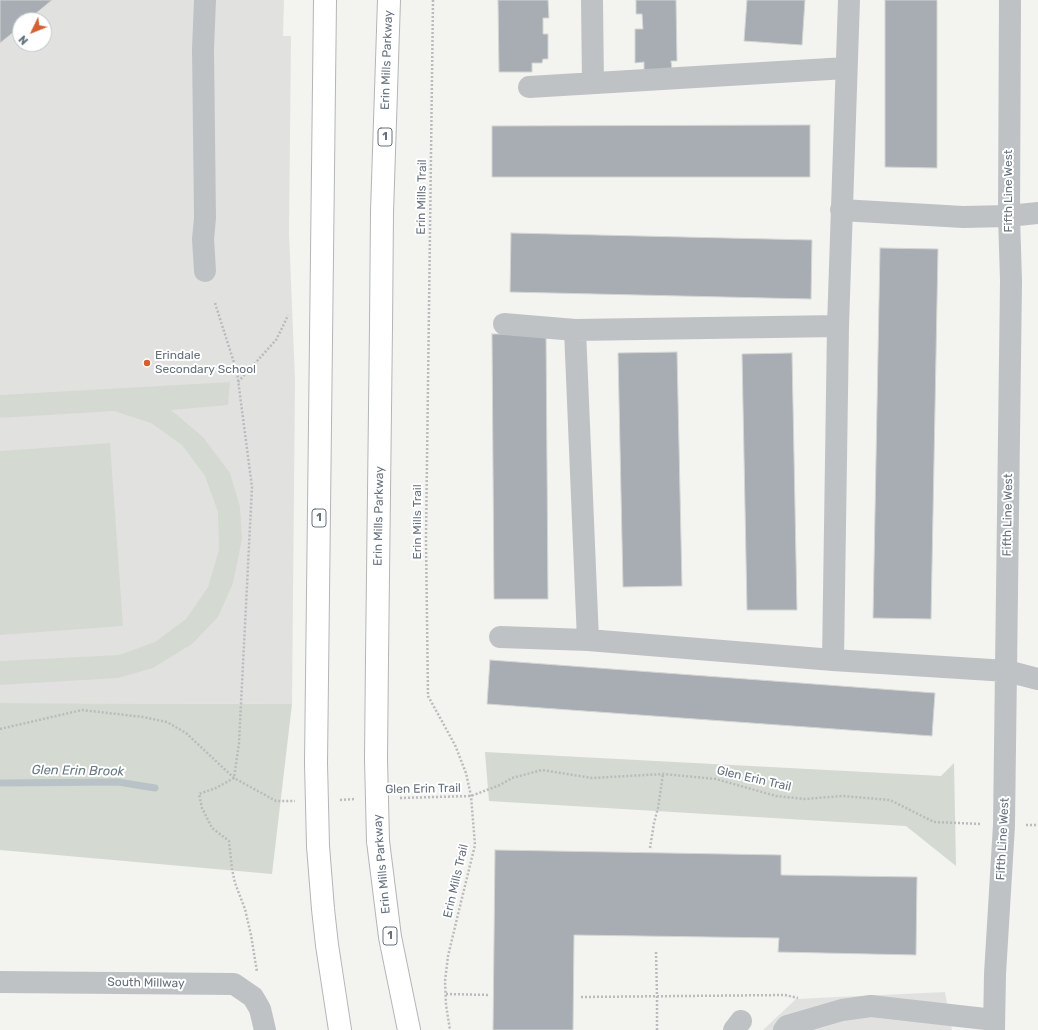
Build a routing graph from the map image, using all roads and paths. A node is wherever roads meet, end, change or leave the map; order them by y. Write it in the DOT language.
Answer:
graph roads {
  1 [pos="205,0"];
  2 [pos="325,0"];
  3 [pos="389,0"];
  4 [pos="433,0"];
  5 [pos="592,0"];
  6 [pos="848,0"];
  7 [pos="1010,0"];
  8 [pos="846,68"];
  9 [pos="593,83"];
  10 [pos="529,87"];
  11 [pos="841,210"];
  12 [pos="1038,213"];
  13 [pos="1009,216"];
  14 [pos="205,272"];
  15 [pos="214,303"];
  16 [pos="288,315"];
  17 [pos="504,324"];
  18 [pos="838,326"];
  19 [pos="574,330"];
  20 [pos="238,382"];
  21 [pos="500,637"];
  22 [pos="588,640"];
  23 [pos="833,660"];
  24 [pos="1007,671"];
  25 [pos="1038,679"];
  26 [pos="0,730"];
  27 [pos="663,774"];
  28 [pos="234,778"];
  29 [pos="471,796"];
  30 [pos="393,798"];
  31 [pos="361,799"];
  32 [pos="338,800"];
  33 [pos="299,801"];
  34 [pos="983,824"];
  35 [pos="1026,825"];
  36 [pos="1038,825"];
  37 [pos="650,848"];
  38 [pos="656,952"];
  39 [pos="0,982"];
  40 [pos="446,994"];
  41 [pos="490,995"];
  42 [pos="657,996"];
  43 [pos="253,997"];
  44 [pos="581,997"];
  45 [pos="799,998"];
  46 [pos="994,1025"];
  47 [pos="265,1030"];
  48 [pos="340,1030"];
  49 [pos="410,1030"];
  50 [pos="450,1030"];
  51 [pos="657,1030"];
  52 [pos="784,1030"];
  1 -- 14 [label="street"];
  2 -- 48 [label="main road, 1, bridge"];
  3 -- 49 [label="main road, Erin Mills Parkway / 1, bridge"];
  4 -- 29 [label="path, Erin Mills Trail"];
  5 -- 9 [label="street"];
  6 -- 8 [label="street"];
  7 -- 13 [label="street, Fifth Line West"];
  8 -- 9 [label="street"];
  8 -- 11 [label="street"];
  9 -- 10 [label="street"];
  11 -- 13 [label="street"];
  11 -- 18 [label="street"];
  12 -- 13 [label="street"];
  13 -- 24 [label="street, Fifth Line West"];
  15 -- 20 [label="path"];
  16 -- 20 [label="path"];
  17 -- 19 [label="street"];
  18 -- 19 [label="street"];
  18 -- 23 [label="street"];
  19 -- 22 [label="street"];
  20 -- 28 [label="path"];
  21 -- 22 [label="street"];
  22 -- 23 [label="street"];
  23 -- 24 [label="street"];
  24 -- 25 [label="street"];
  24 -- 46 [label="street, Fifth Line West"];
  26 -- 28 [label="path"];
  27 -- 29 [label="path, Glen Erin Trail"];
  27 -- 34 [label="path, Glen Erin Trail"];
  27 -- 37 [label="path"];
  28 -- 33 [label="path"];
  28 -- 43 [label="path"];
  29 -- 30 [label="path, Glen Erin Trail"];
  29 -- 40 [label="path, Erin Mills Trail"];
  31 -- 32 [label="path"];
  35 -- 36 [label="path"];
  38 -- 42 [label="path"];
  39 -- 43 [label="street, South Millway"];
  40 -- 41 [label="path"];
  40 -- 50 [label="path, Erin Mills Trail"];
  42 -- 44 [label="path"];
  42 -- 45 [label="path"];
  42 -- 51 [label="path"];
  43 -- 47 [label="street"];
  46 -- 52 [label="street"];
}
